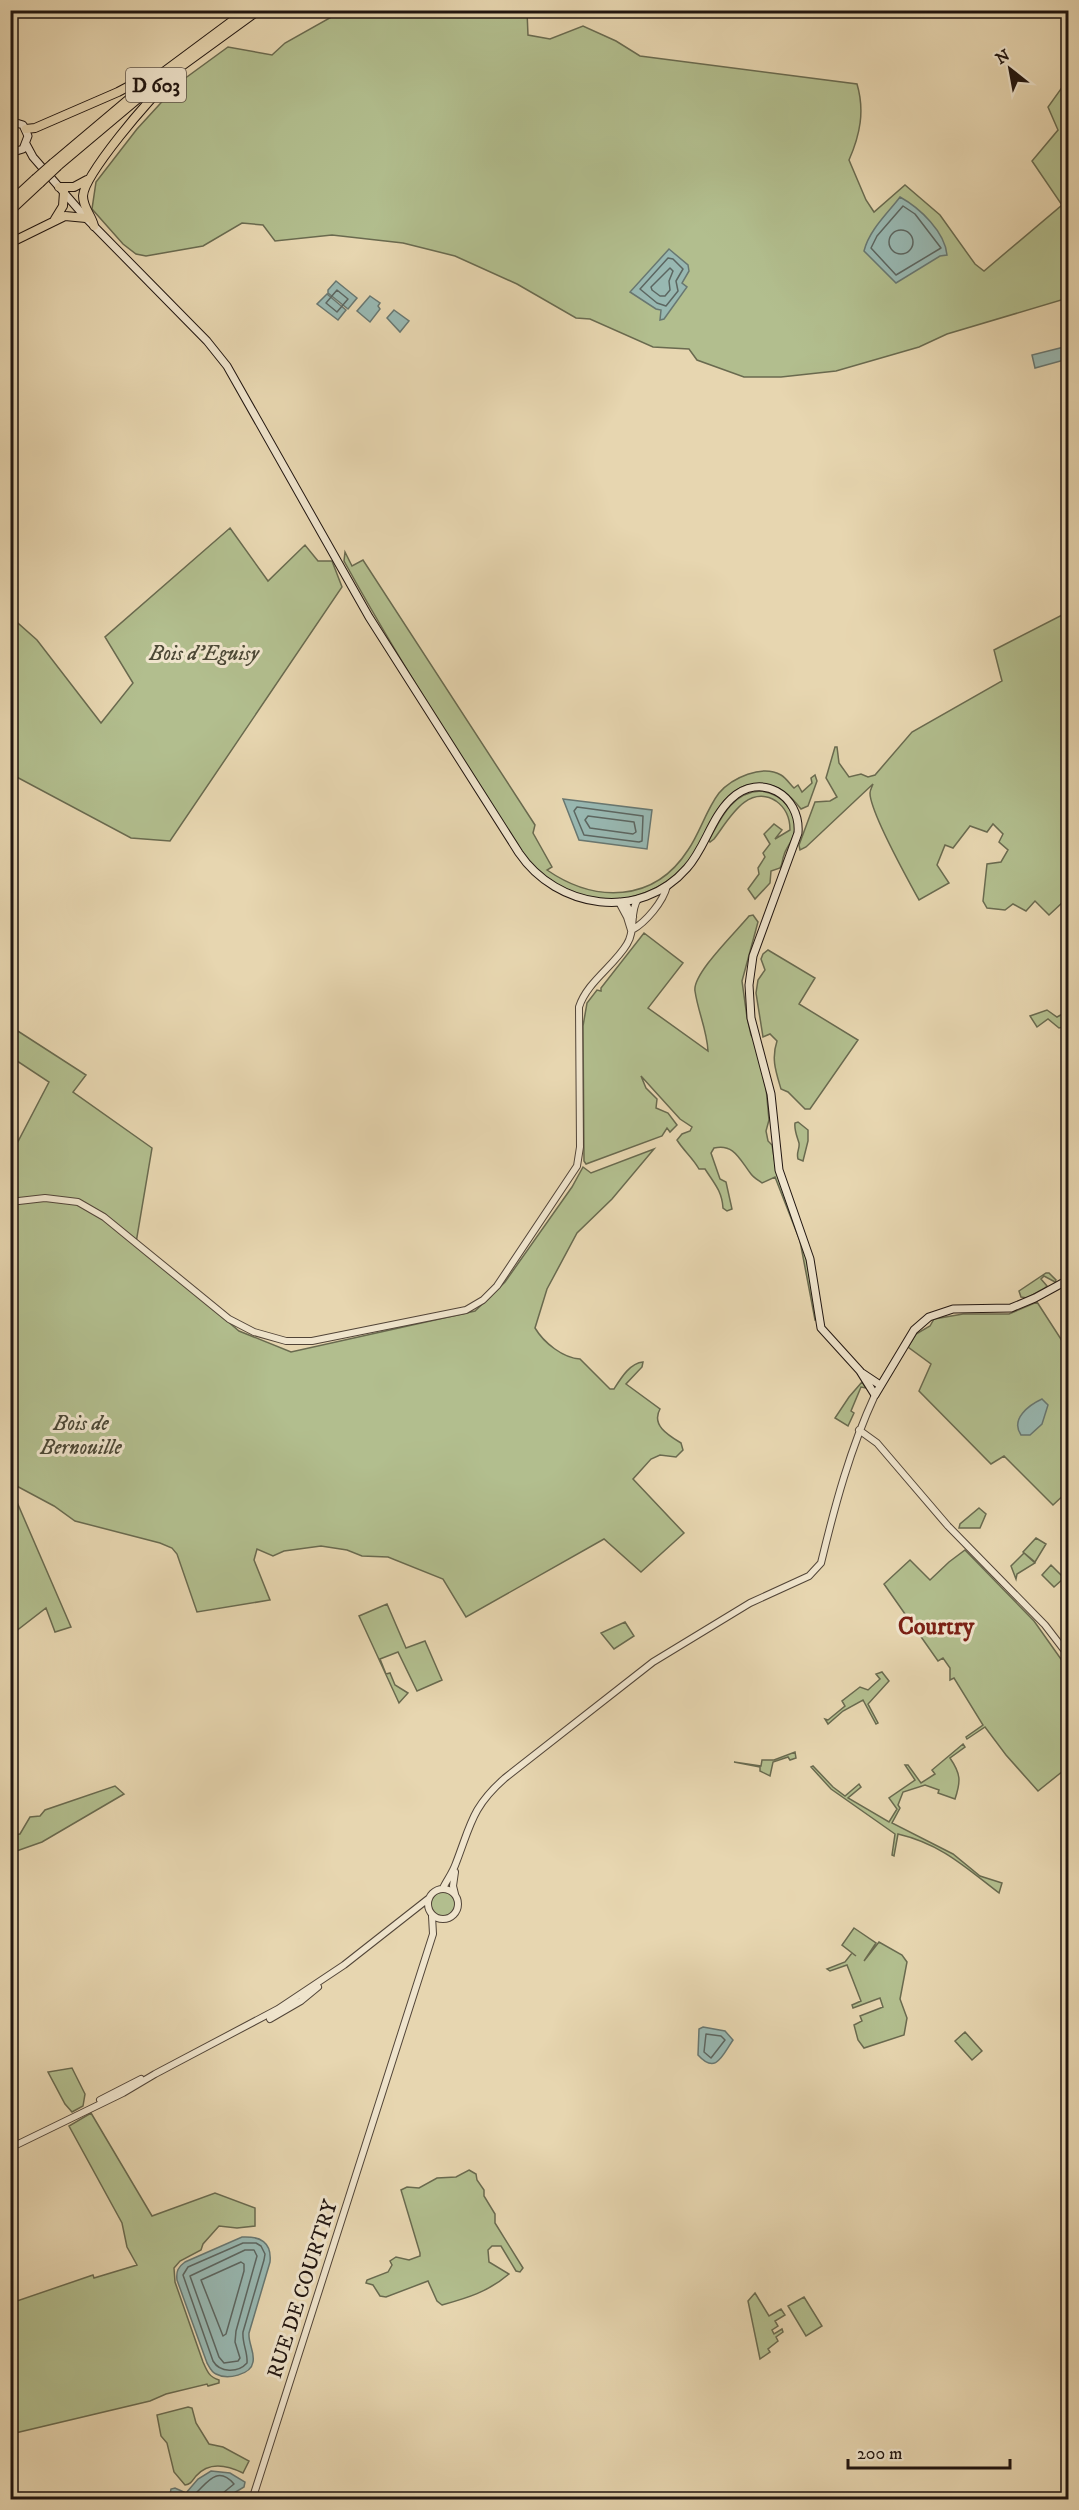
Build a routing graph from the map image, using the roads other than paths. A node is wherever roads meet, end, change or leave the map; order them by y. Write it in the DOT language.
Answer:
graph roads {
  1 [pos="248,10"];
  2 [pos="259,10"];
  3 [pos="194,54"];
  4 [pos="12,119"];
  5 [pos="26,129"];
  6 [pos="26,144"];
  7 [pos="20,151"];
  8 [pos="10,153"];
  9 [pos="33,157"];
  10 [pos="88,180"];
  11 [pos="38,181"];
  12 [pos="61,190"];
  13 [pos="10,202"];
  14 [pos="10,211"];
  15 [pos="86,218"];
  16 [pos="53,221"];
  17 [pos="94,226"];
  18 [pos="10,243"];
  19 [pos="667,886"];
  20 [pos="638,899"];
  21 [pos="622,902"];
  22 [pos="633,917"];
  23 [pos="632,931"];
  24 [pos="10,1202"];
  25 [pos="1068,1280"];
  26 [pos="860,1371"];
  27 [pos="880,1385"];
  28 [pos="875,1395"];
  29 [pos="860,1430"];
  30 [pos="1068,1656"];
  31 [pos="456,1863"];
  32 [pos="444,1888"];
  33 [pos="455,1894"];
  34 [pos="428,1899"];
  35 [pos="409,1915"];
  36 [pos="432,1915"];
  37 [pos="445,1919"];
  38 [pos="433,1934"];
  39 [pos="12,2146"];
  40 [pos="252,2499"];
  1 -- 3 [label="highway, D 603"];
  2 -- 3 [label="highway, D 603"];
  3 -- 5 [label="highway"];
  3 -- 10 [label="highway"];
  3 -- 11 [label="highway, D 603, bridge"];
  4 -- 5 [label="main road"];
  5 -- 6 [label="main road"];
  6 -- 7 [label="main road"];
  6 -- 9 [label="main road"];
  7 -- 8 [label="main road"];
  7 -- 9 [label="main road"];
  9 -- 12 [label="main road"];
  10 -- 12 [label="highway"];
  10 -- 17 [label="highway"];
  11 -- 13 [label="highway"];
  11 -- 14 [label="highway"];
  12 -- 15 [label="main road"];
  12 -- 16 [label="highway"];
  15 -- 16 [label="highway"];
  15 -- 17 [label="main road"];
  16 -- 18 [label="highway"];
  17 -- 21 [label="main road"];
  19 -- 20 [label="main road"];
  19 -- 23 [label="street"];
  19 -- 26 [label="main road"];
  20 -- 21 [label="main road"];
  20 -- 22 [label="street"];
  21 -- 22 [label="street"];
  21 -- 23 [label="street"];
  22 -- 23 [label="street"];
  23 -- 24 [label="street"];
  25 -- 27 [label="main road"];
  26 -- 27 [label="main road"];
  26 -- 28 [label="main road"];
  27 -- 28 [label="main road"];
  28 -- 29 [label="street"];
  29 -- 30 [label="street"];
  29 -- 31 [label="street"];
  31 -- 32 [label="street"];
  31 -- 33 [label="street"];
  32 -- 33 [label="street"];
  32 -- 34 [label="street"];
  33 -- 37 [label="street"];
  34 -- 35 [label="street"];
  34 -- 36 [label="street"];
  35 -- 36 [label="street"];
  35 -- 39 [label="street"];
  36 -- 37 [label="street"];
  36 -- 38 [label="street"];
  37 -- 38 [label="street"];
  38 -- 40 [label="street, RUE DE COURTRY"];
}
